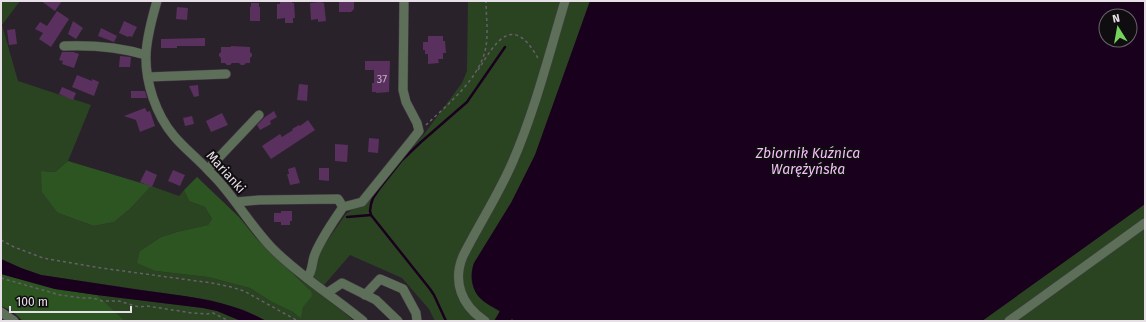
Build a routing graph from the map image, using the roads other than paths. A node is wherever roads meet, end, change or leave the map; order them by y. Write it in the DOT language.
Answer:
graph roads {
  1 [pos="157,1"];
  2 [pos="404,1"];
  3 [pos="565,1"];
  4 [pos="64,46"];
  5 [pos="146,55"];
  6 [pos="226,74"];
  7 [pos="148,77"];
  8 [pos="259,115"];
  9 [pos="208,169"];
  10 [pos="236,202"];
  11 [pos="343,207"];
  12 [pos="1145,223"];
  13 [pos="307,278"];
  14 [pos="327,294"];
  15 [pos="365,295"];
  16 [pos="1,312"];
  17 [pos="14,321"];
  18 [pos="363,321"];
  19 [pos="398,321"];
  20 [pos="417,321"];
  21 [pos="485,321"];
  22 [pos="1009,321"];
  1 -- 5 [label="street, Marianki"];
  2 -- 11 [label="street"];
  3 -- 21 [label="street"];
  4 -- 5 [label="street"];
  5 -- 7 [label="street, Marianki"];
  6 -- 7 [label="street"];
  7 -- 9 [label="street, Marianki"];
  8 -- 9 [label="street"];
  9 -- 10 [label="street, Marianki"];
  10 -- 11 [label="street"];
  10 -- 13 [label="street, Marianki"];
  11 -- 13 [label="street"];
  12 -- 22 [label="street"];
  13 -- 14 [label="street, Marianki"];
  14 -- 15 [label="street"];
  14 -- 18 [label="street, Marianki"];
  15 -- 19 [label="street"];
  15 -- 20 [label="street"];
  16 -- 17 [label="street"];
}
